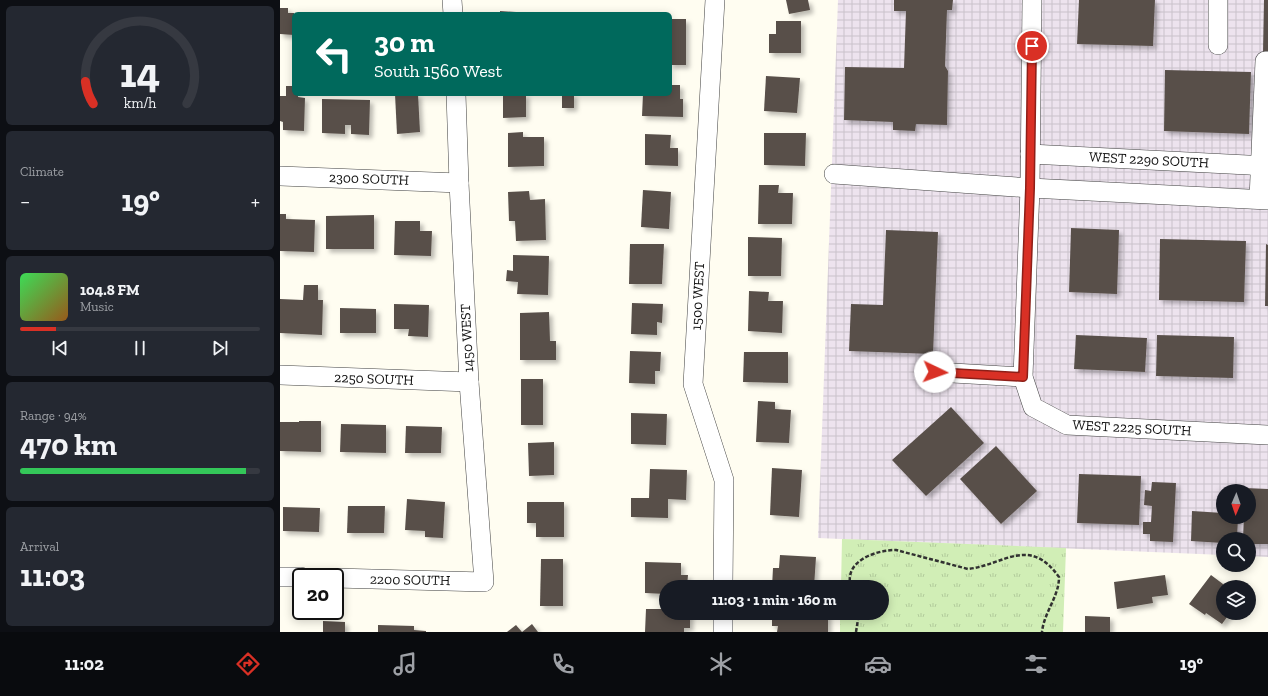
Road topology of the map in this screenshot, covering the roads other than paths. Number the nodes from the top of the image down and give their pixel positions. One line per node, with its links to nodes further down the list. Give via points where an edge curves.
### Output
1 (452, 0): 5 (street)
2 (715, 0): 24 (street, 1500 WEST, via 693,384 724,480)
3 (1032, 0): 9 (street)
4 (1218, 0): 6 (street)
5 (453, 12)
6 (1218, 45)
7 (1268, 61): 10 (street, via 1265,61)
8 (456, 96): 13 (street, 1450 WEST)
9 (1030, 154): 10 (street, WEST 2290 SOUTH); 14 (street)
10 (1264, 166): 15 (street)
11 (834, 174): 14 (street)
12 (280, 176): 13 (street, 2300 SOUTH)
13 (459, 183): 19 (street, 1450 WEST)
14 (1030, 188): 15 (street); 18 (street)
15 (1263, 199)
16 (935, 372): 18 (street)
17 (280, 375): 19 (street, 2250 SOUTH)
18 (1023, 377): 20 (street, WEST 2225 SOUTH, via 1033,407 1067,425)
19 (469, 382): 25 (street, 1450 WEST)
20 (1268, 435)
21 (280, 577): 22 (street)
22 (292, 577)
23 (344, 578): 25 (street, 2200 SOUTH)
24 (723, 580)
25 (484, 582)
26 (723, 620): 27 (street)
27 (723, 632)

